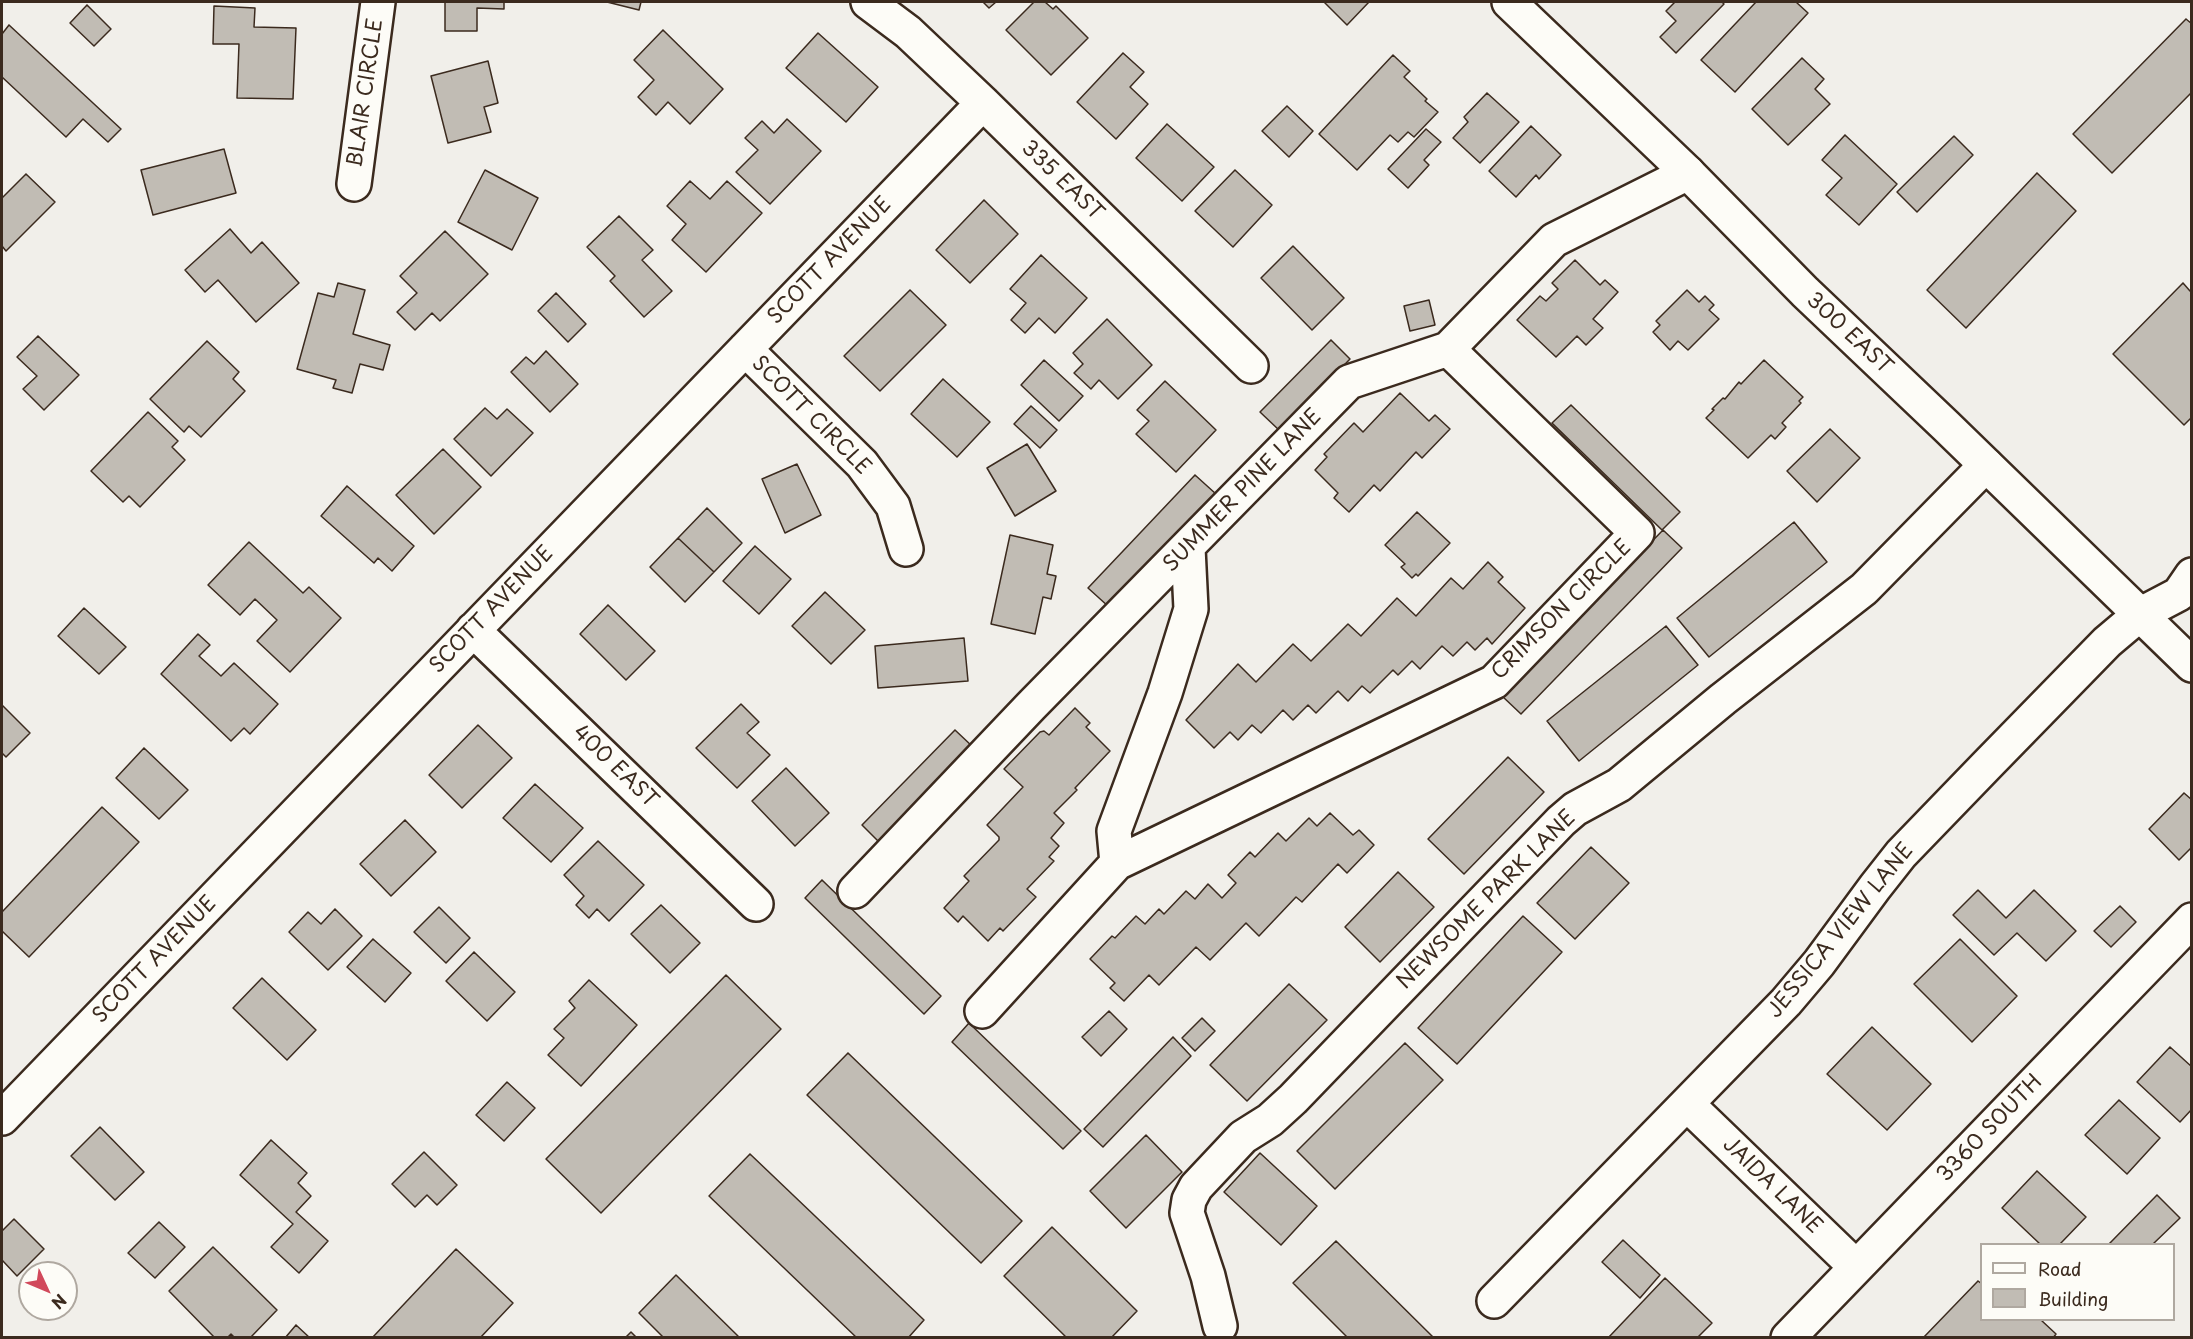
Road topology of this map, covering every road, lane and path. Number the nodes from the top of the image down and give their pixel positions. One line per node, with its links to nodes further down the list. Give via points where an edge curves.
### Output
1 (378, 2): 6 (street, BLAIR CIRCLE)
2 (868, 2): 4 (street, 335 EAST, via 909,32)
3 (1509, 2): 5 (street, 300 EAST)
4 (983, 103): 7 (street, SCOTT AVENUE); 9 (street, 335 EAST)
5 (1688, 173): 8 (street, SUMMER PINE LANE, via 1554,240); 10 (street, 300 EAST, via 1812,300)
6 (354, 184)
7 (745, 349): 12 (street, SCOTT CIRCLE, via 862,464 893,506); 15 (street, SCOTT AVENUE)
8 (1448, 349): 11 (street, SUMMER PINE LANE, via 1349,382); 17 (street, CRIMSON CIRCLE, via 1637,533 1494,682)
9 (1251, 366)
10 (1986, 465): 14 (street, 300 EAST); 26 (street, NEWSOME PARK LANE, via 1864,589 1618,785 1561,821 1293,1100 1243,1137 1197,1187 1187,1213 1208,1276)
11 (1188, 548): 17 (street, via 1191,609 1114,831); 18 (street, SUMMER PINE LANE)
12 (906, 549)
13 (2192, 575): 14 (street, JESSICA VIEW LANE, via 2179,594)
14 (2139, 615): 16 (street, 300 EAST); 22 (street, JESSICA VIEW LANE, via 2107,642 1901,854 1803,983)
15 (473, 630): 19 (street, 400 EAST); 23 (street, SCOTT AVENUE)
16 (2192, 665)
17 (1117, 863): 21 (street, CRIMSON CIRCLE)
18 (855, 891)
19 (756, 904)
20 (2192, 920): 24 (street, 3360 SOUTH)
21 (982, 1011)
22 (1687, 1104): 24 (street, JAIDA LANE); 25 (street, JESSICA VIEW LANE)
23 (2, 1118)
24 (1856, 1267): 27 (street, 3360 SOUTH)
25 (1494, 1301)
26 (1220, 1334)
27 (1788, 1338)

